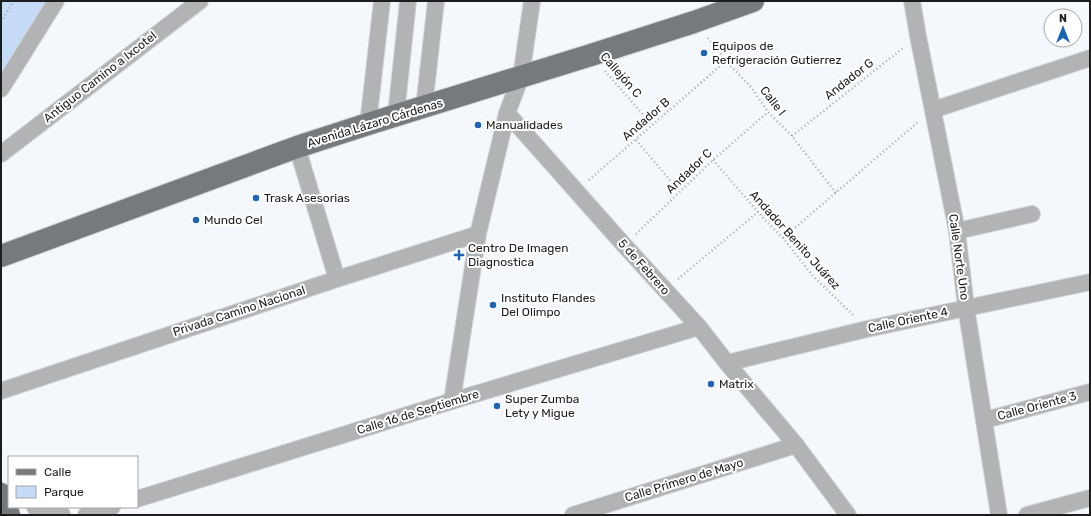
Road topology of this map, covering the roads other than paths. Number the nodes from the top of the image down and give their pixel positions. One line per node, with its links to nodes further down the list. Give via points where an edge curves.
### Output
1 (56, 1): 11 (street)
2 (200, 1): 18 (street, Antiguo Camino a Ixcotel)
3 (382, 1): 16 (street)
4 (408, 1): 15 (street)
5 (436, 1): 12 (street)
6 (532, 1): 10 (street)
7 (753, 1): 10 (main road, Avenida Lázaro Cárdenas)
8 (912, 1): 13 (street, Calle Norte Uno)
9 (1090, 58): 13 (street)
10 (521, 77): 12 (main road, Avenida Lázaro Cárdenas); 14 (street)
11 (1, 89)
12 (424, 108): 15 (main road, Avenida Lázaro Cárdenas)
13 (932, 110): 20 (street, Calle Norte Uno)
14 (507, 113): 21 (street); 26 (street, 5 de Febrero)
15 (396, 115): 16 (main road, Avenida Lázaro Cárdenas)
16 (368, 124): 17 (main road, Avenida Lázaro Cárdenas)
17 (296, 148): 22 (main road, Avenida Lázaro Cárdenas); 23 (street)
18 (1, 154)
19 (1032, 214): 20 (street)
20 (957, 231): 25 (street, Calle Norte Uno)
21 (478, 234): 23 (street, Privada Camino Nacional); 30 (street)
22 (1, 256)
23 (337, 279): 28 (street, Privada Camino Nacional)
24 (1090, 282): 25 (street, Calle Oriente 4)
25 (966, 307): 27 (street, Calle Oriente 4); 31 (street, Calle Norte Uno)
26 (699, 327): 27 (street, 5 de Febrero); 30 (street, Calle 16 de Septiembre)
27 (727, 363): 32 (street, 5 de Febrero)
28 (1, 390)
29 (1090, 392): 31 (street, Calle Oriente 3)
30 (452, 401): 35 (street, Calle 16 de Septiembre)
31 (985, 420): 43 (street, Calle Norte Uno)
32 (796, 445): 41 (street, Calle Primero de Mayo); 42 (street, 5 de Febrero)
33 (1, 494): 38 (main road)
34 (1090, 498): 44 (street)
35 (138, 499)
36 (39, 508): 39 (street)
37 (109, 508): 40 (street)
38 (9, 515)
39 (60, 515)
40 (86, 515)
41 (573, 515)
42 (848, 515)
43 (999, 515)
44 (1027, 515)

